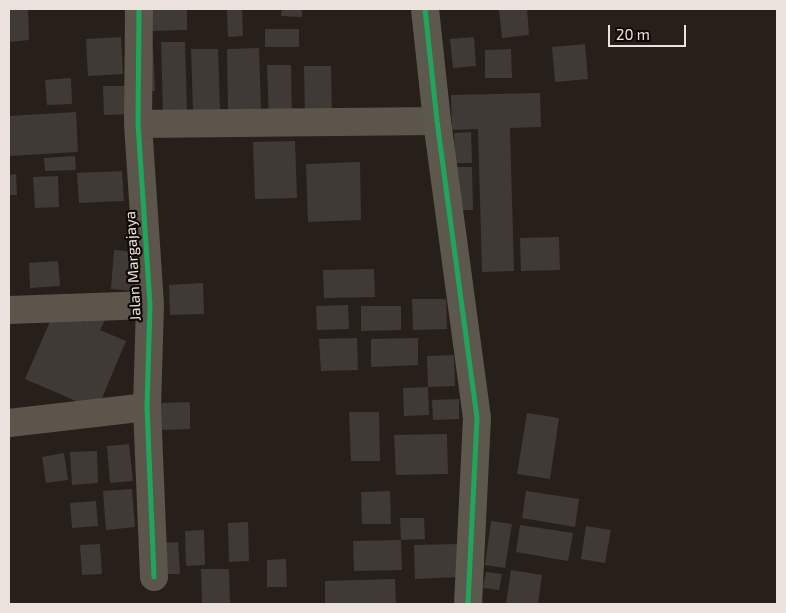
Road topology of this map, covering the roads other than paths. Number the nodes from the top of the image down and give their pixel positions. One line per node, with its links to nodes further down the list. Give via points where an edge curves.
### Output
1 (139, 9): 4 (street, Jalan Margajaya)
2 (425, 9): 3 (street)
3 (437, 120): 4 (street); 10 (street, via 478,418)
4 (138, 124): 5 (street, Jalan Margajaya)
5 (150, 305): 6 (street); 7 (street, Jalan Margajaya)
6 (9, 310)
7 (147, 407): 8 (street); 9 (street, Jalan Margajaya)
8 (9, 423)
9 (154, 577)
10 (468, 604)

